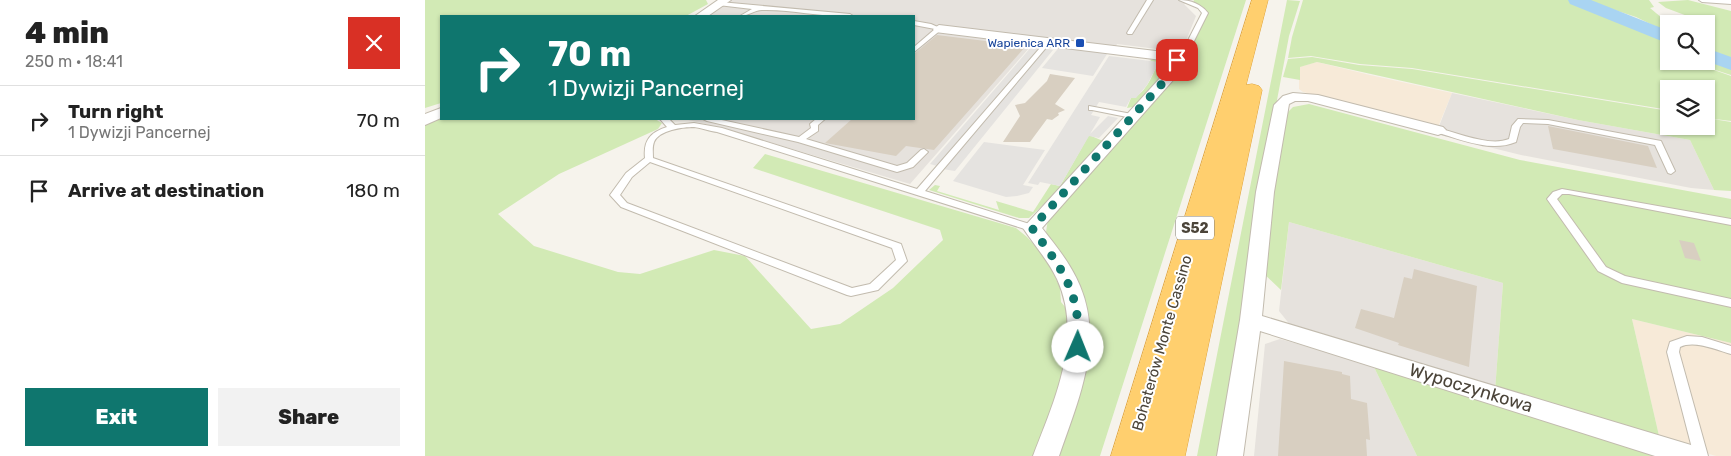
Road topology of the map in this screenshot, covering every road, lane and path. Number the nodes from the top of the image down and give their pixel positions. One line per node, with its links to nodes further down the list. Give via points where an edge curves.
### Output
1 (1150, 0): 14 (lane)
2 (1182, 0): 17 (lane, via 1200,7 1205,13 1184,55)
3 (1260, 0): 38 (highway, Bohaterów Monte Cassino / S52)
4 (1274, 0): 39 (highway, Bohaterów Monte Cassino / S52)
5 (1701, 0): 7 (lane)
6 (723, 1): 8 (lane); 9 (street)
7 (1731, 2)
8 (758, 8): 10 (lane); 11 (lane)
9 (702, 15)
10 (745, 15)
11 (838, 15)
12 (915, 23): 13 (lane)
13 (939, 29): 15 (street); 16 (lane)
14 (1130, 33)
15 (1048, 42): 17 (street); 31 (lane)
16 (915, 49)
17 (1177, 60): 20 (street, via 1177,67)
18 (1092, 108): 20 (lane)
19 (440, 112): 21 (street)
20 (1132, 116): 33 (street)
21 (425, 120)
22 (666, 120): 25 (lane)
23 (711, 120): 27 (lane)
24 (820, 120): 27 (lane)
25 (672, 128): 29 (lane, via 650,140 647,146); 31 (lane, via 694,126 719,130)
26 (1437, 130): 30 (lane, via 1505,144 1513,140 1516,126 1521,121 1548,122 1658,143); 35 (street, via 1317,98 1298,96 1285,100 1281,105 1265,192)
27 (800, 140): 28 (lane, via 897,169 910,166)
28 (924, 152)
29 (649, 159): 29 (lane, via 629,175 615,195 624,205 851,292 874,287 902,261 897,246)
30 (1671, 172)
31 (919, 192): 33 (lane)
32 (1731, 222): 34 (lane, via 1571,192 1559,192 1552,199 1607,273)
33 (1032, 228): 37 (street, via 1070,286 1079,326 1075,374)
34 (1731, 303)
35 (1251, 320): 40 (street); 41 (street, Wypoczynkowa)
36 (1731, 350): 42 (lane, via 1691,340 1674,345 1673,352)
37 (1046, 456)
38 (1130, 456)
39 (1166, 456)
40 (1230, 456)
41 (1691, 456)
42 (1701, 456)

